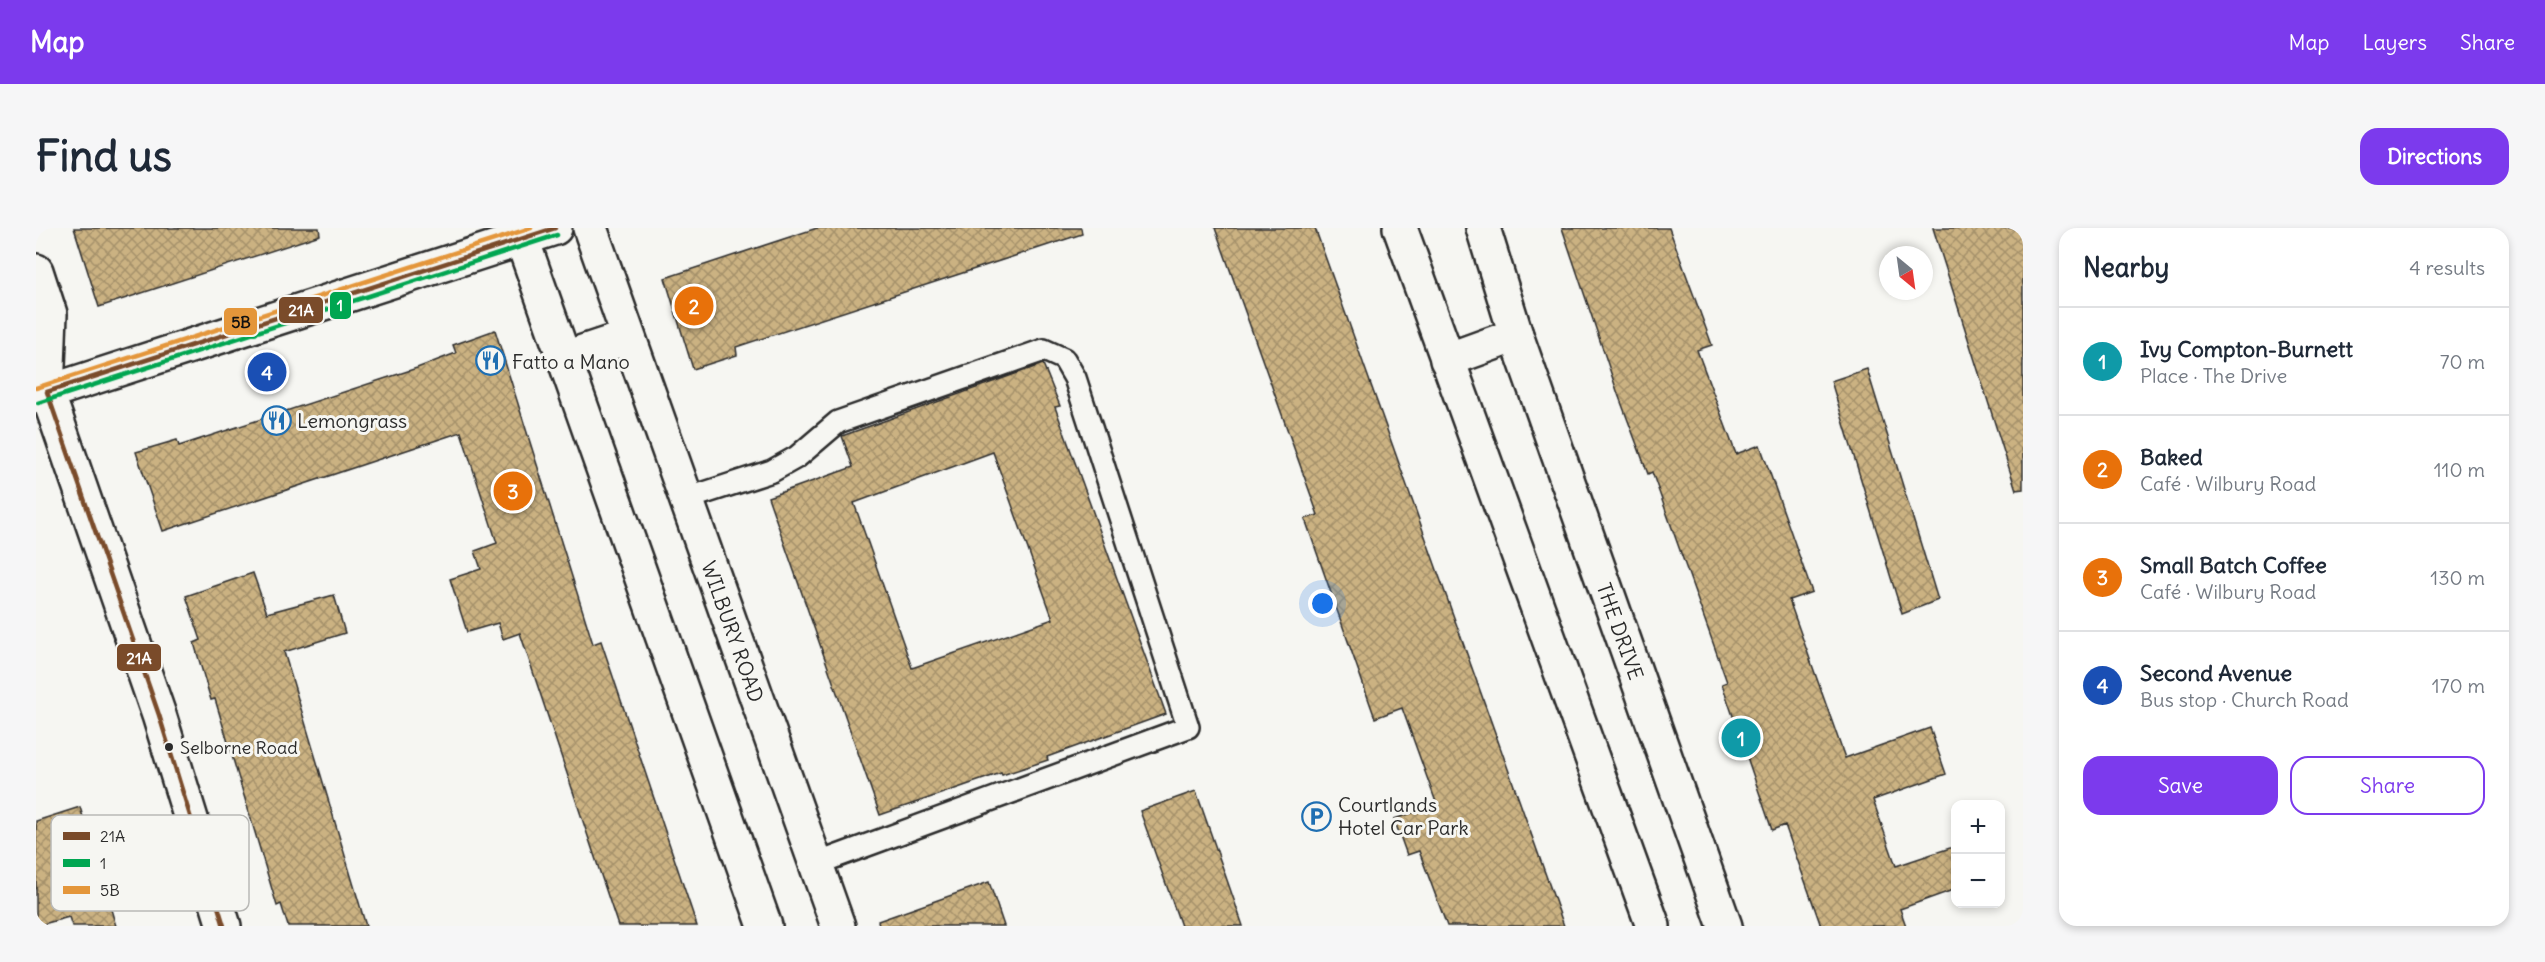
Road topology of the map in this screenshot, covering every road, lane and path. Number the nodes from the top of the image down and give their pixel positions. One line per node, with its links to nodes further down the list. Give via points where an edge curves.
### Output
1 (555, 228): 5 (street)
2 (590, 228): 8 (street, WILBURY ROAD)
3 (1400, 228): 10 (street)
4 (1484, 228): 7 (street, THE DRIVE)
5 (520, 234): 9 (street); 11 (street)
6 (36, 271): 11 (street, via 50,314)
7 (1516, 335): 10 (street); 20 (street, THE DRIVE)
8 (628, 337): 9 (street); 12 (street, WILBURY ROAD)
9 (565, 358): 17 (street)
10 (1447, 360): 19 (street)
11 (40, 389): 13 (street, via 159,715)
12 (686, 499): 14 (street, WILBURY ROAD); 14 (lane, via 772,471 797,457 838,422 1044,350 1064,359 1075,378 1188,727)
13 (190, 815)
14 (816, 864): 18 (street, WILBURY ROAD)
15 (219, 911): 16 (street)
16 (224, 926)
17 (765, 926)
18 (838, 926)
19 (1653, 926)
20 (1725, 926)

